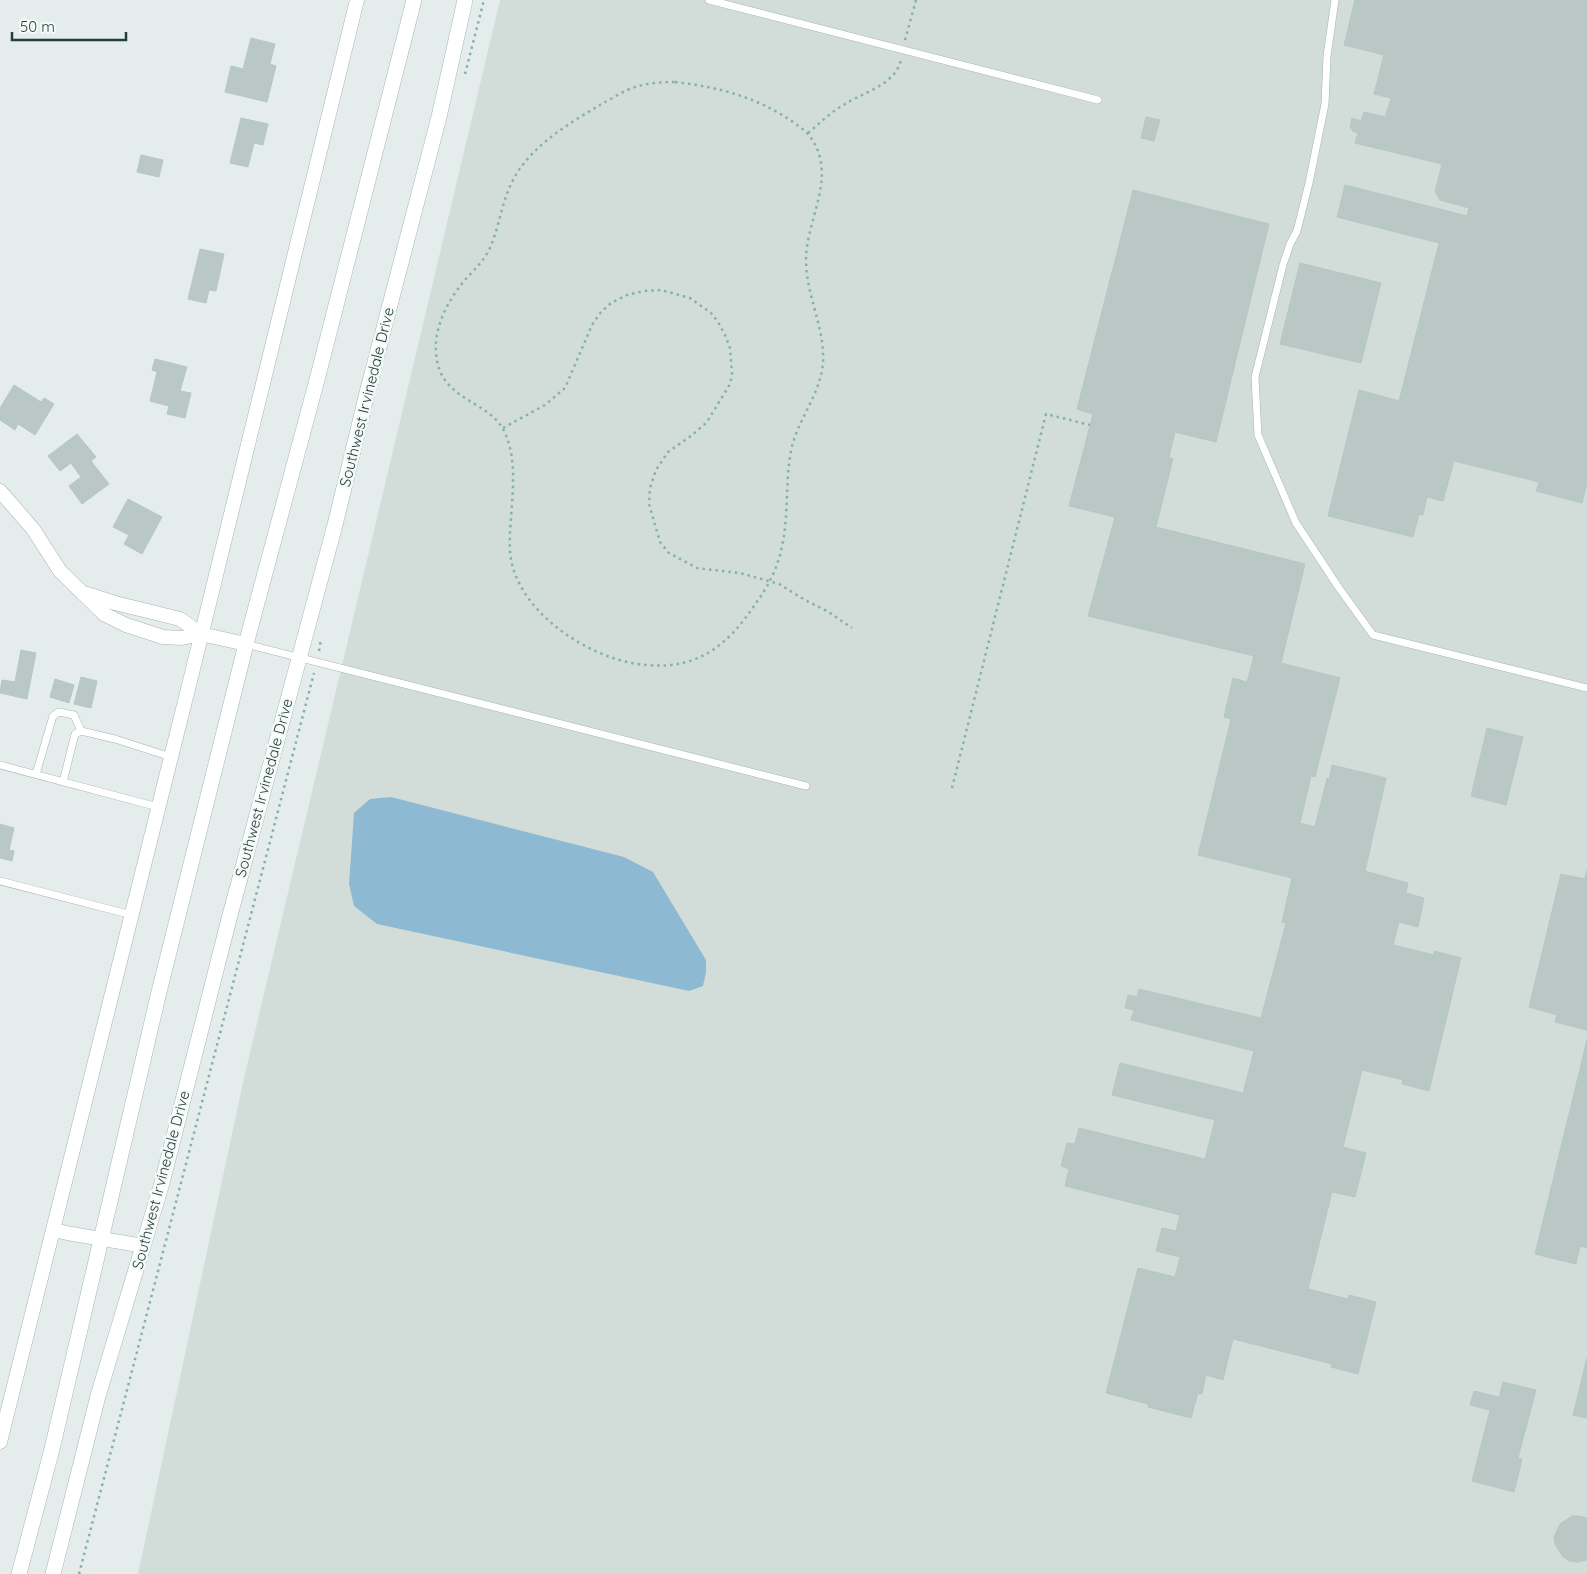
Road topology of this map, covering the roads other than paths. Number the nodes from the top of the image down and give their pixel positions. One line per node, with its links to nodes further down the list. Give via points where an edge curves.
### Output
1 (358, 0): 9 (street)
2 (414, 0): 10 (main road)
3 (465, 0): 11 (main road, Southwest Irvinedale Drive, via 439,117)
4 (710, 0): 6 (lane)
5 (1335, 0): 12 (lane, via 1327,56 1325,104 1310,183 1298,231 1283,265 1255,377 1258,434 1296,523 1373,635)
6 (1098, 100)
7 (0, 490): 8 (street, via 33,529 60,571)
8 (84, 593): 9 (street, via 180,619); 9 (street, via 104,614 163,638)
9 (201, 634): 10 (street); 14 (street)
10 (246, 644): 11 (lane); 23 (main road, via 159,992)
11 (299, 658): 18 (lane); 24 (main road, Southwest Irvinedale Drive)
12 (1587, 688)
13 (81, 731): 14 (lane); 16 (lane, via 74,715 59,712 53,716); 17 (lane, via 75,734)
14 (171, 757): 19 (street)
15 (0, 765): 16 (lane)
16 (36, 774): 17 (lane)
17 (63, 782): 19 (lane)
18 (806, 786)
19 (158, 807): 21 (street)
20 (0, 881): 21 (lane)
21 (132, 915): 22 (street)
22 (53, 1230): 23 (street); 25 (street)
23 (102, 1238): 24 (street); 26 (main road)
24 (143, 1246): 27 (main road, Southwest Irvinedale Drive, via 98,1396)
25 (0, 1442)
26 (19, 1574)
27 (53, 1574)

